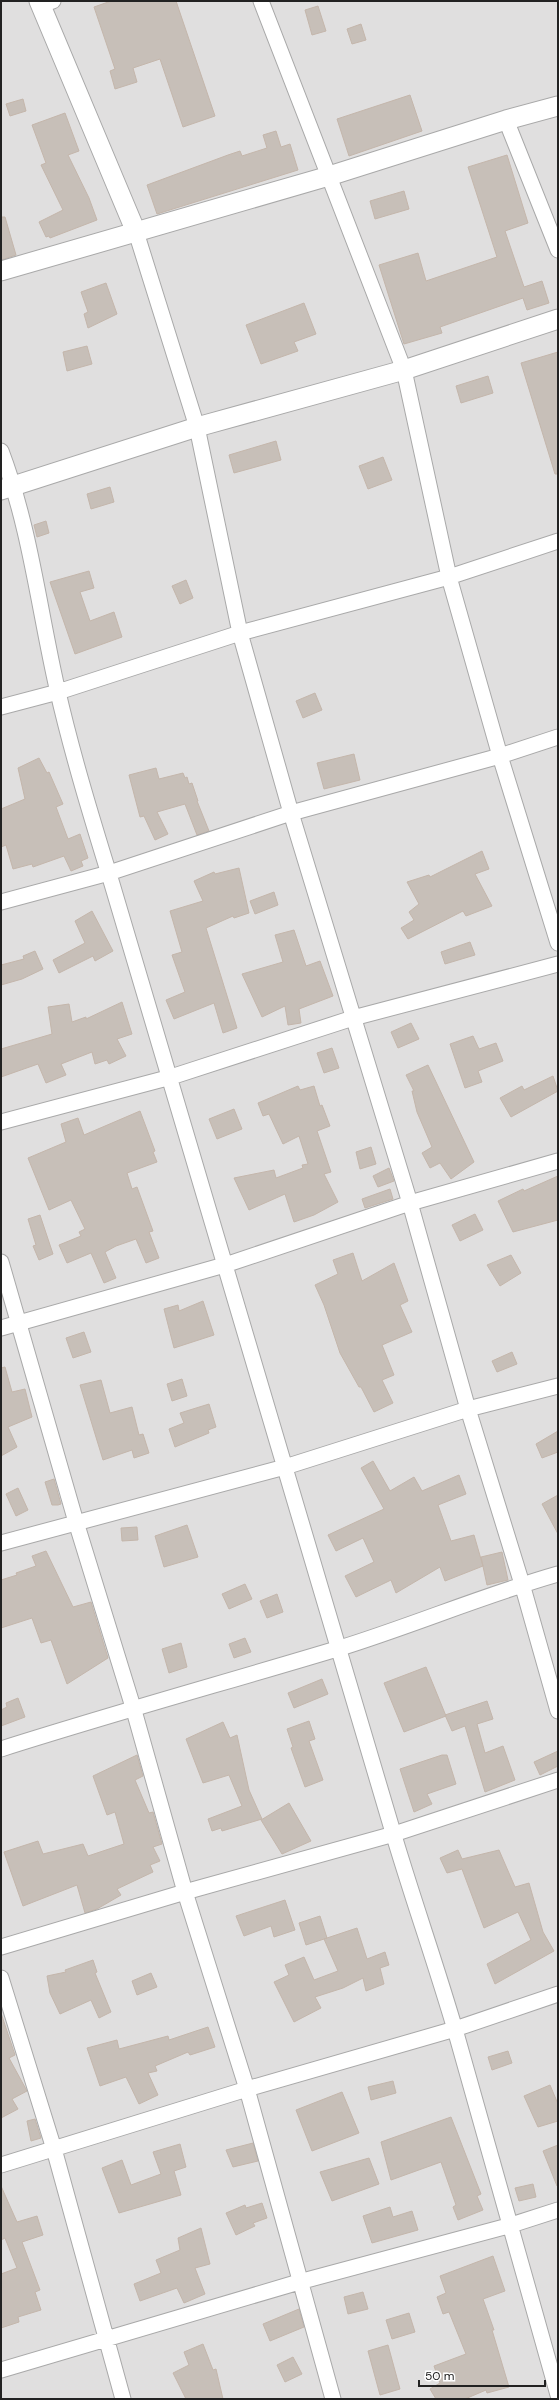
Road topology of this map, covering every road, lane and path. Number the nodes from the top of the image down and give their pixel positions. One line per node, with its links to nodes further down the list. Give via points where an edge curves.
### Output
1 (261, 1): 5 (street)
2 (45, 2): 6 (street)
3 (558, 106): 4 (street)
4 (506, 120): 5 (street); 7 (street)
5 (329, 176): 6 (street); 10 (street)
6 (136, 232): 8 (street); 11 (street)
7 (558, 250)
8 (1, 271)
9 (558, 319): 10 (street)
10 (404, 370): 11 (street); 15 (street)
11 (197, 426): 13 (street); 16 (street)
12 (1, 451): 13 (street)
13 (8, 488): 17 (street)
14 (558, 542): 15 (street)
15 (449, 577): 16 (street); 20 (street)
16 (240, 633): 17 (street); 21 (street)
17 (58, 692): 18 (street); 22 (street)
18 (1, 707)
19 (558, 737): 20 (street)
20 (500, 756): 21 (street); 24 (street)
21 (291, 813): 22 (street); 26 (street)
22 (109, 873): 23 (street); 27 (street)
23 (1, 902)
24 (558, 943)
25 (558, 964): 26 (street)
26 (353, 1018): 27 (street); 30 (street)
27 (171, 1077): 28 (street); 32 (street)
28 (1, 1122)
29 (558, 1161): 30 (street)
30 (410, 1202): 32 (street); 36 (street)
31 (1, 1262): 33 (street)
32 (228, 1264): 33 (street); 37 (street)
33 (19, 1322): 34 (street); 38 (street)
34 (1, 1328)
35 (558, 1386): 36 (street)
36 (468, 1409): 37 (street); 41 (street)
37 (285, 1467): 38 (street); 42 (street)
38 (76, 1522): 39 (street); 43 (street)
39 (1, 1543)
40 (558, 1574): 41 (street)
41 (522, 1584): 42 (street); 44 (street)
42 (341, 1647): 43 (street); 47 (street)
43 (133, 1707): 45 (street); 48 (street)
44 (558, 1711)
45 (1, 1749)
46 (558, 1780): 47 (street)
47 (394, 1834): 48 (street); 52 (street)
48 (185, 1892): 49 (street); 53 (street)
49 (1, 1947)
50 (1, 1978): 54 (street)
51 (558, 1994): 52 (street)
52 (455, 2029): 53 (street); 57 (street)
53 (247, 2089): 54 (street); 58 (street)
54 (54, 2149): 55 (street); 59 (street)
55 (1, 2165)
56 (558, 2210): 57 (street)
57 (508, 2226): 58 (street); 61 (street)
58 (299, 2282): 59 (street); 63 (street)
59 (105, 2339): 60 (street); 62 (street)
60 (1, 2370)
61 (558, 2395)
62 (123, 2399)
63 (333, 2399)

